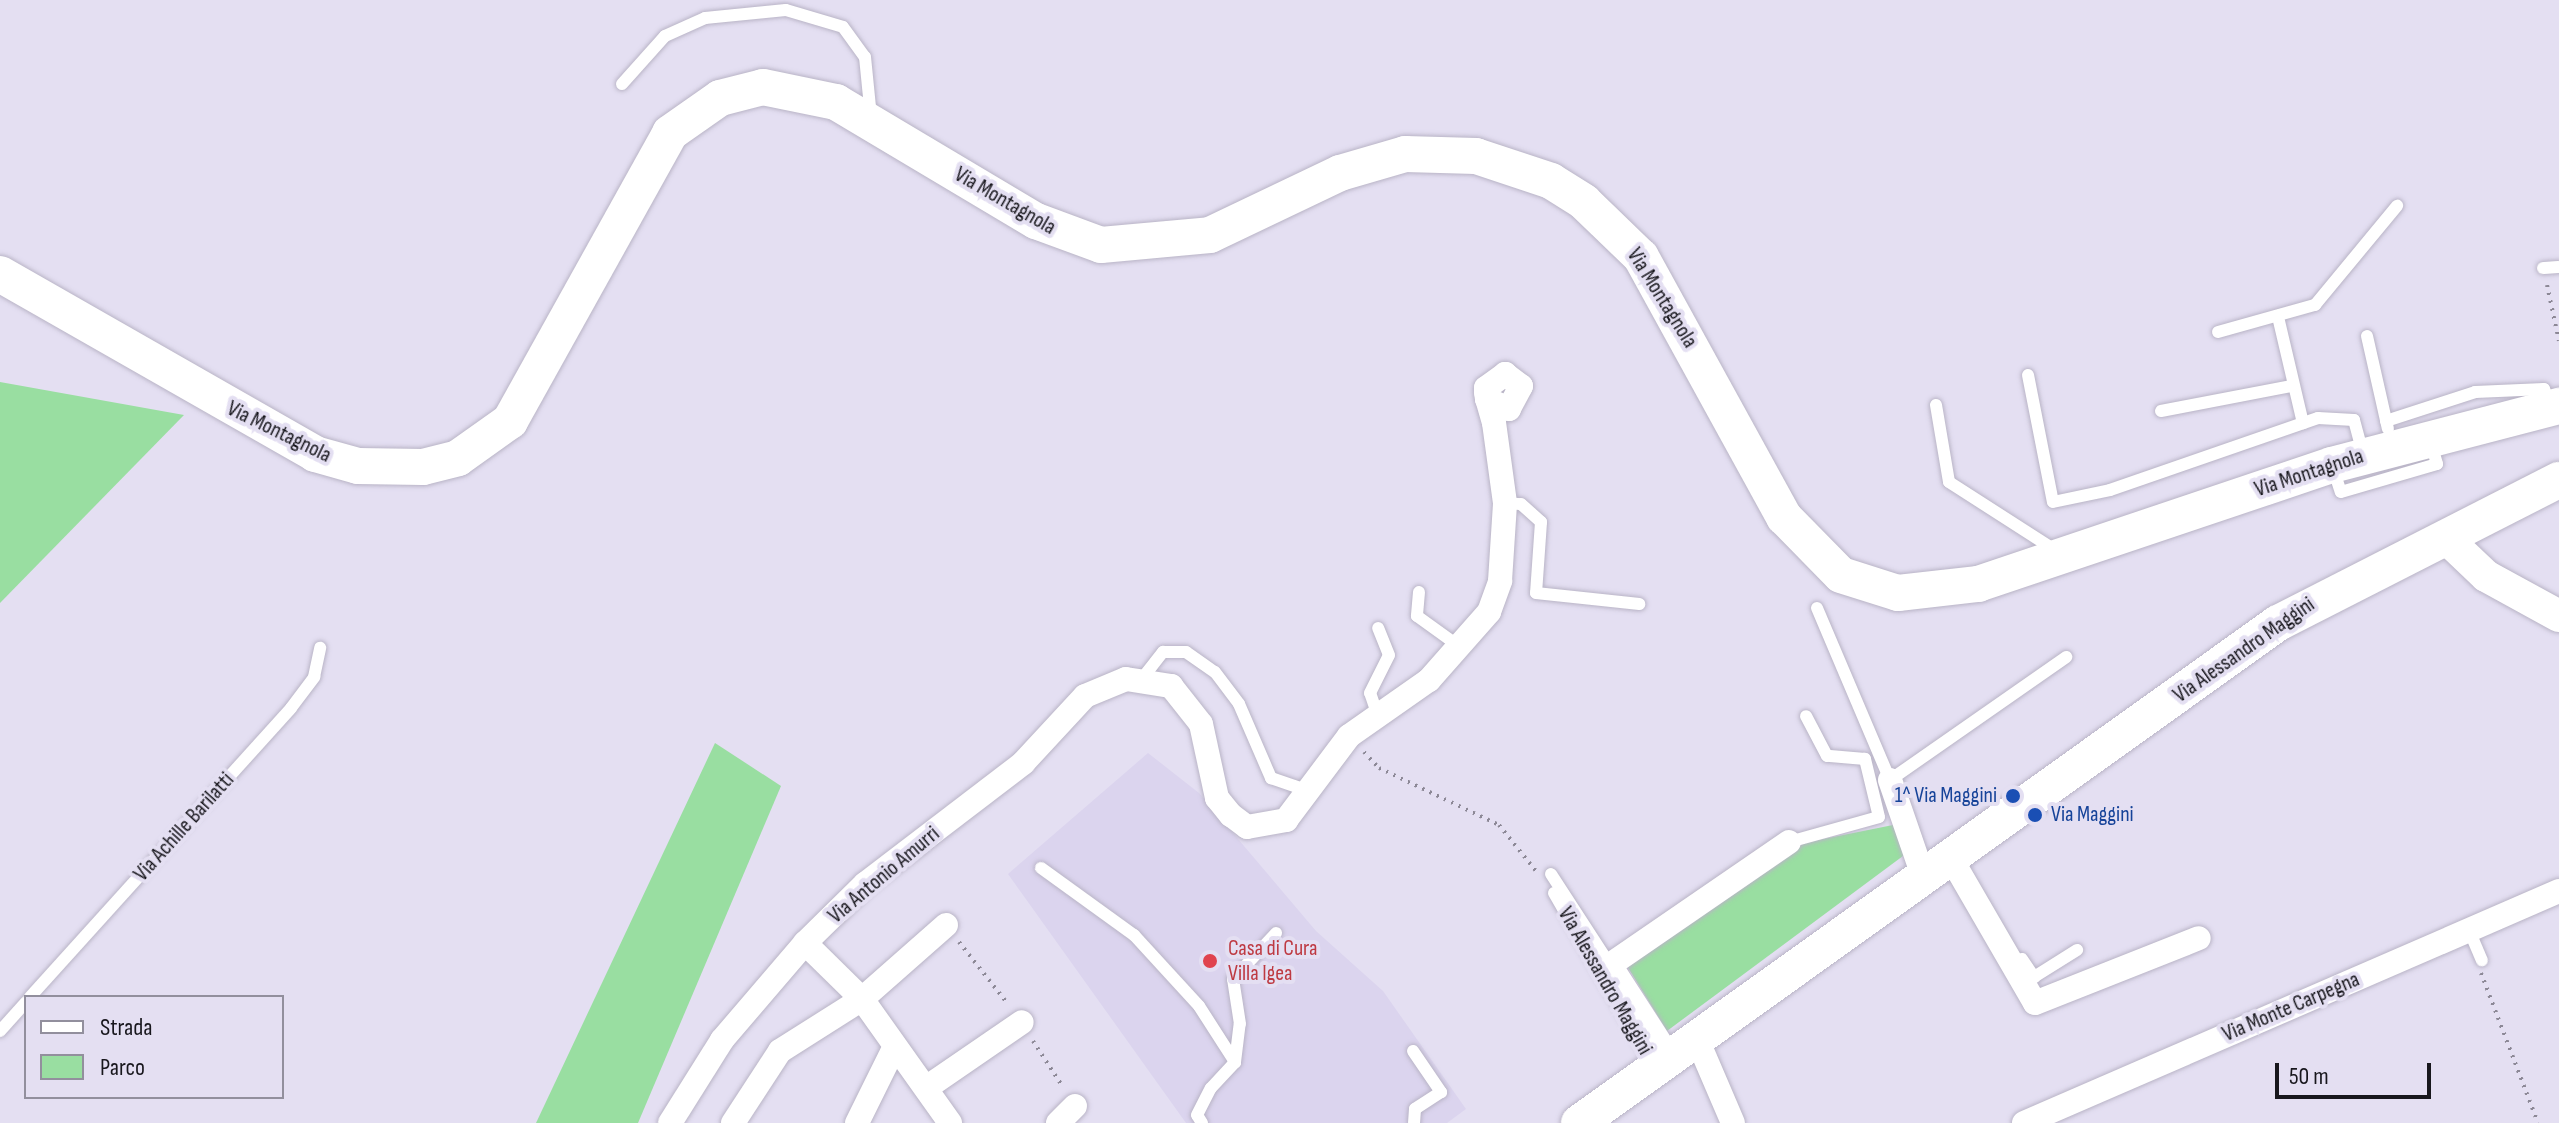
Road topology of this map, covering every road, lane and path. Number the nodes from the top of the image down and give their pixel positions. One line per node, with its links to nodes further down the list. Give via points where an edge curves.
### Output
1 (622, 84): 2 (lane, via 665,36 705,18 786,10 843,27 865,57)
2 (871, 121): 6 (main road, Via Montagnola, via 811,93 763,87 698,110 670,133 649,167 510,421 458,458 423,467 358,466 315,454); 23 (main road, Via Montagnola, via 1036,221 1101,245 1146,247 1210,235 1340,173 1405,154 1476,156 1551,181 1616,228 1641,257 1784,517 1841,575 1898,593 1935,594)
3 (2397, 206): 7 (lane, via 2328,294)
4 (2559, 267): 5 (lane)
5 (2543, 268): 10 (path)
6 (0, 274)
7 (2279, 321): 8 (lane); 12 (lane)
8 (2218, 332)
9 (2367, 336): 19 (lane)
10 (2559, 341)
11 (2028, 375): 17 (lane, via 2053,502 2110,490)
12 (2291, 386): 15 (lane); 17 (lane)
13 (1936, 405): 23 (lane, via 1949,482)
14 (2555, 407): 18 (main road, Via Montagnola); 19 (lane, via 2544,389 2475,392)
15 (2161, 411)
16 (1494, 423): 16 (street, via 1487,399 1496,408 1515,406); 21 (street)
17 (2303, 423): 19 (lane, via 2354,420)
18 (2429, 436): 19 (main road, Via Montagnola); 19 (lane, via 2437,464 2341,492)
19 (2368, 448): 23 (main road, Via Montagnola)
20 (2559, 480): 22 (main road, Via Alessandro Maggini)
21 (1505, 503): 25 (lane, via 1521,504 1541,522 1536,593); 30 (street, via 1500,581)
22 (2446, 538): 27 (street, via 2486,576); 40 (main road, Via Alessandro Maggini, via 2278,623)
23 (2064, 556)
24 (1419, 592): 30 (lane, via 1417,616)
25 (1639, 604)
26 (1817, 608): 36 (lane)
27 (2559, 616)
28 (1378, 628): 33 (lane, via 1389,655 1370,693)
29 (320, 648): 53 (lane, Via Achille Barilatti, via 314,677 291,708)
30 (1462, 649): 33 (street)
31 (2066, 657): 36 (lane)
32 (1141, 680): 37 (lane, via 1163,652 1186,652 1215,672 1239,704 1271,778); 37 (street, via 1171,686 1189,700 1217,798 1247,827 1286,820); 49 (street, Via Antonio Amurri, via 1085,696 1023,763 865,884)
33 (1377, 713): 35 (street)
34 (1806, 716): 38 (lane, via 1827,756 1865,759 1879,817)
35 (1349, 736): 37 (street); 43 (path, via 1379,768 1499,825)
36 (1890, 780): 40 (street)
37 (1309, 791)
38 (1789, 842): 52 (street, Via Alessandro Maggini)
39 (1041, 868): 61 (lane, via 1134,935 1199,1006)
40 (1938, 869): 44 (street); 60 (main road, Via Alessandro Maggini)
41 (1551, 874): 52 (lane)
42 (2559, 891): 46 (street, Via Monte Carpegna)
43 (1554, 893): 60 (lane, Via Alessandro Maggini)
44 (1974, 898): 48 (street, via 2035,1003); 50 (lane, via 2034,977)
45 (946, 925): 54 (street)
46 (2469, 930): 51 (lane); 71 (street, Via Monte Carpegna)
47 (1276, 933): 61 (lane, via 1233,979 1240,1024)
48 (2199, 938)
49 (805, 943): 54 (street); 63 (street, Via Antonio Amurri, via 722,1040)
50 (2077, 950)
51 (2482, 960): 72 (path, via 2484,994)
52 (1610, 965): 60 (street, Via Alessandro Maggini)
53 (32, 995)
54 (862, 999): 58 (street); 64 (street, via 780,1051)
55 (24, 1004): 57 (lane)
56 (1022, 1022): 62 (street)
57 (0, 1031)
58 (894, 1048): 62 (street); 65 (street)
59 (1413, 1051): 68 (lane, via 1441,1092 1415,1109)
60 (1674, 1055): 69 (main road, Via Alessandro Maggini); 70 (street)
61 (1235, 1062): 67 (lane, via 1211,1088 1197,1115)
62 (926, 1088): 66 (street)
63 (670, 1123)
64 (733, 1123)
65 (857, 1123)
66 (950, 1123)
67 (1202, 1123)
68 (1414, 1123)
69 (1579, 1123)
70 (1733, 1123)
71 (2024, 1123)
72 (2538, 1123)

